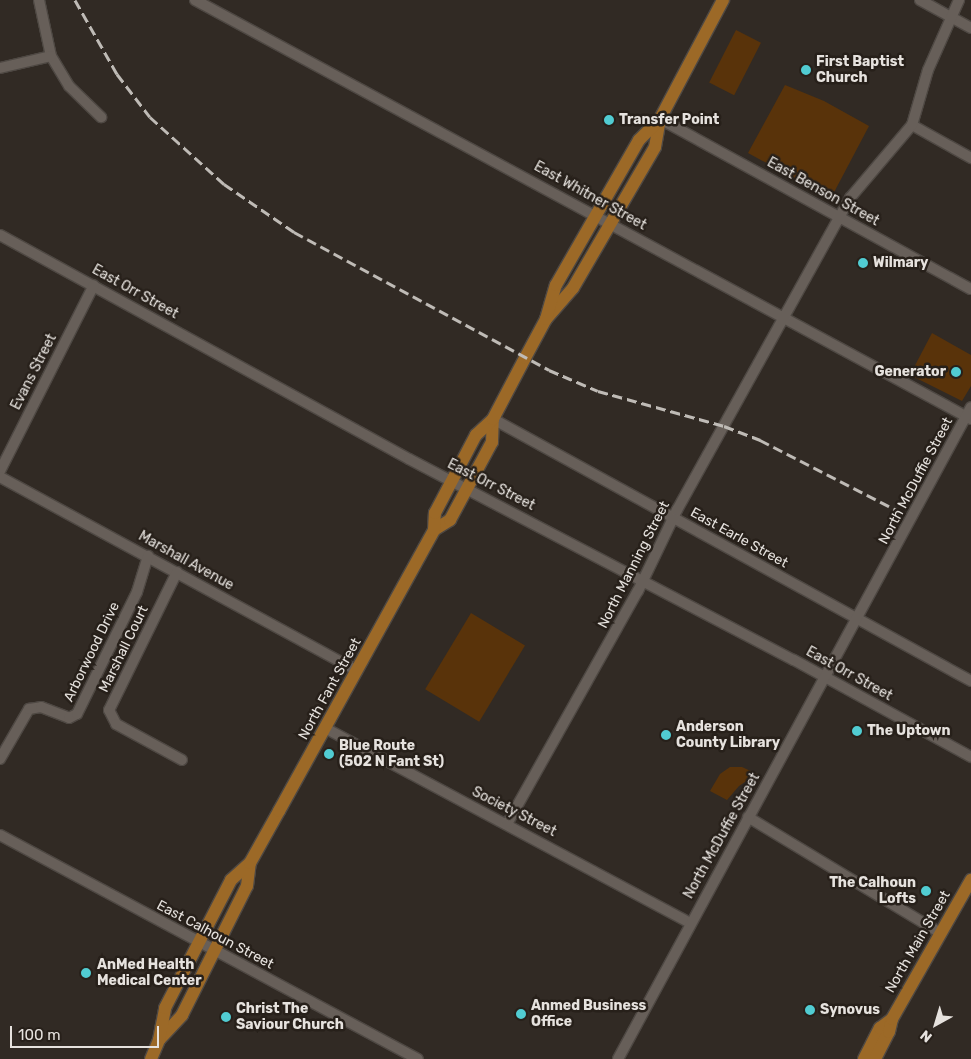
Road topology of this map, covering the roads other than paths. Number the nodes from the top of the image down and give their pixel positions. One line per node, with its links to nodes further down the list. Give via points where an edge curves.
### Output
1 (39, 0): 8 (street)
2 (195, 0): 14 (street, East Whitner Street)
3 (920, 0): 6 (street)
4 (959, 0): 6 (street)
5 (724, 2): 11 (main road)
6 (950, 16): 7 (street); 12 (street, via 928,70)
7 (971, 28)
8 (51, 56): 9 (street); 10 (street, via 69,86)
9 (0, 68)
10 (101, 117)
11 (660, 119): 14 (main road, North Fant Street, via 639,140); 15 (street, East Benson Street); 16 (main road, North Fant Street, via 655,147)
12 (912, 125): 13 (street); 15 (street, North Manning Street, via 859,183)
13 (971, 158)
14 (595, 214): 16 (street, East Whitner Street); 21 (main road, North Fant Street, via 556,285)
15 (839, 217): 19 (street, East Benson Street); 20 (street, North Manning Street)
16 (611, 223): 20 (street, East Whitner Street); 21 (main road, North Fant Street, via 573,288)
17 (0, 235): 18 (street, East Orr Street)
18 (94, 285): 24 (street, Evans Street); 26 (street, East Orr Street)
19 (971, 289)
20 (783, 317): 22 (street, East Whitner Street); 28 (street, North Manning Street)
21 (546, 319): 23 (main road, North Fant Street)
22 (970, 414): 33 (street, North McDuffie Street)
23 (493, 419): 26 (main road, North Fant Street, via 476,435); 27 (main road, North Fant Street, via 492,442); 28 (street, East Earle Street)
24 (0, 471)
25 (0, 477): 30 (street, Marshall Avenue)
26 (452, 481): 27 (street, East Orr Street); 29 (main road, North Fant Street, via 435,513)
27 (467, 488): 29 (main road, North Fant Street, via 450,520); 32 (street, East Orr Street)
28 (674, 518): 32 (street, North Manning Street); 33 (street, East Earle Street)
29 (434, 530): 34 (main road, North Fant Street)
30 (148, 556): 31 (street, Marshall Avenue); 39 (street, Arborwood Drive, via 137,592 77,714 68,718 41,707 29,709)
31 (177, 572): 34 (street, Marshall Avenue); 40 (street, Marshall Court, via 109,710 116,724)
32 (642, 580): 35 (street, East Orr Street); 42 (street, North Manning Street)
33 (857, 618): 35 (street, North McDuffie Street); 36 (street, East Earle Street)
34 (357, 671): 37 (main road, North Fant Street)
35 (826, 677): 38 (street, East Orr Street); 41 (street, North McDuffie Street)
36 (971, 681)
37 (325, 728): 42 (street, Society Street); 44 (main road, North Fant Street)
38 (971, 757)
39 (0, 759)
40 (182, 760)
41 (748, 818): 46 (street, North McDuffie Street); 47 (street)
42 (507, 824): 46 (street, Society Street)
43 (0, 836): 48 (street, East Calhoun Street)
44 (250, 863): 48 (main road, North Fant Street, via 231,880); 49 (main road, North Fant Street, via 247,886)
45 (969, 888): 47 (main road, North Main Street)
46 (690, 923): 54 (street, North McDuffie Street)
47 (940, 933): 50 (main road, North Main Street)
48 (198, 941): 49 (street, East Calhoun Street); 51 (main road, North Fant Street, via 165,1008)
49 (213, 950): 51 (main road, North Fant Street, via 182,1015); 53 (street, East Calhoun Street)
50 (892, 1019): 55 (main road, North Main Street, via 880,1028); 56 (main road, North Main Street)
51 (159, 1040): 52 (main road, North Fant Street)
52 (151, 1059)
53 (418, 1059)
54 (618, 1059)
55 (864, 1059)
56 (875, 1059)

